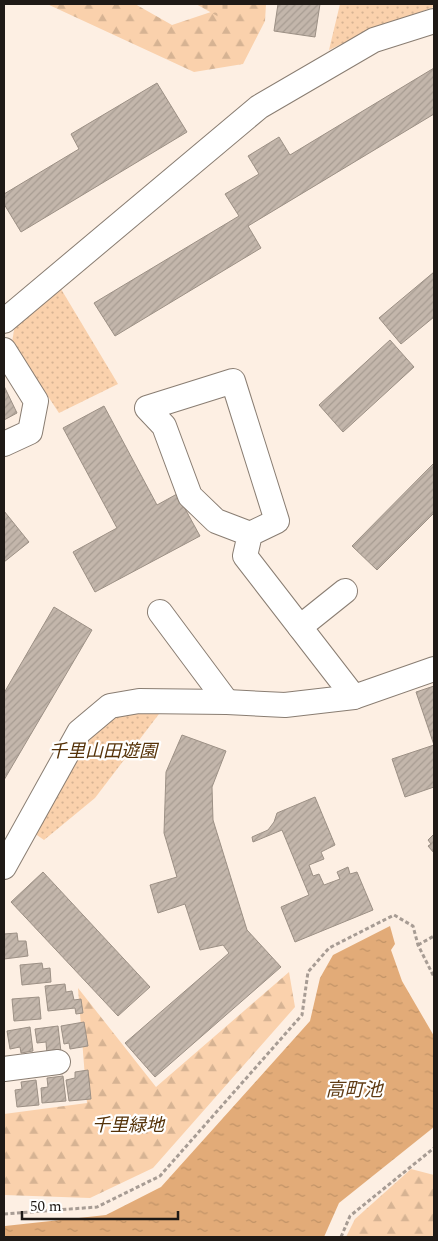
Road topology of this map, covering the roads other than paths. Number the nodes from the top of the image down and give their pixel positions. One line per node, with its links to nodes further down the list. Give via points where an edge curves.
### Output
1 (434, 21): 2 (street, via 374,40 260,107)
2 (4, 321)
3 (4, 350): 4 (street, via 36,401 30,432)
4 (9, 442)
5 (250, 534): 5 (street, via 216,521 190,496 164,426 147,408 233,381 277,521); 8 (street, via 245,556)
6 (346, 591): 8 (street)
7 (160, 612): 11 (street)
8 (300, 627): 10 (street)
9 (434, 670): 10 (street)
10 (354, 697): 11 (street, via 285,705)
11 (227, 702): 12 (street, via 139,701 110,706 79,732)
12 (4, 867)
13 (58, 1062): 14 (street)
14 (4, 1069)

